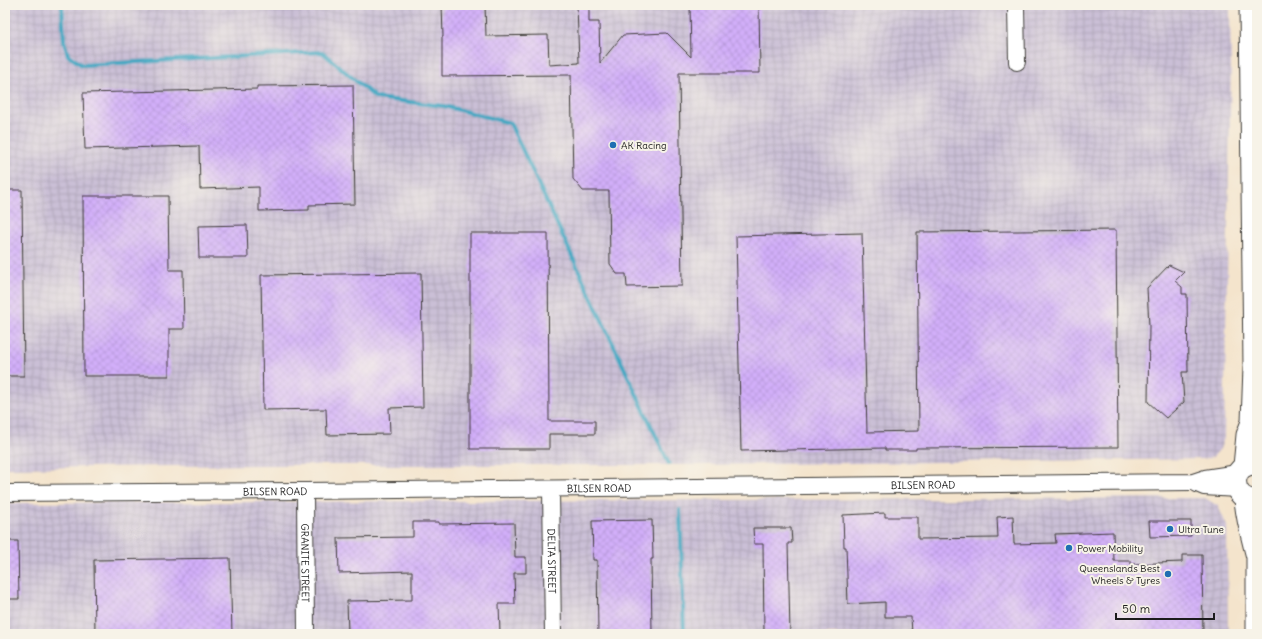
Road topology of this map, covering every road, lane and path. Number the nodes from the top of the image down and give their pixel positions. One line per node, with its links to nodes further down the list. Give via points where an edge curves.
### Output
1 (1016, 5): 3 (street)
2 (1250, 5): 4 (main road)
3 (1017, 62)
4 (1255, 282): 5 (main road)
5 (1255, 428): 6 (main road, via 1247,435)
6 (1246, 482): 7 (street, BILSEN ROAD, via 1204,487 1193,482); 10 (main road, via 1246,507)
7 (551, 489): 8 (street, BILSEN ROAD); 12 (street, DELTA STREET)
8 (305, 491): 9 (street, BILSEN ROAD); 11 (street, GRANITE STREET)
9 (5, 493)
10 (1257, 556): 13 (main road)
11 (306, 634)
12 (552, 634)
13 (1257, 634)

